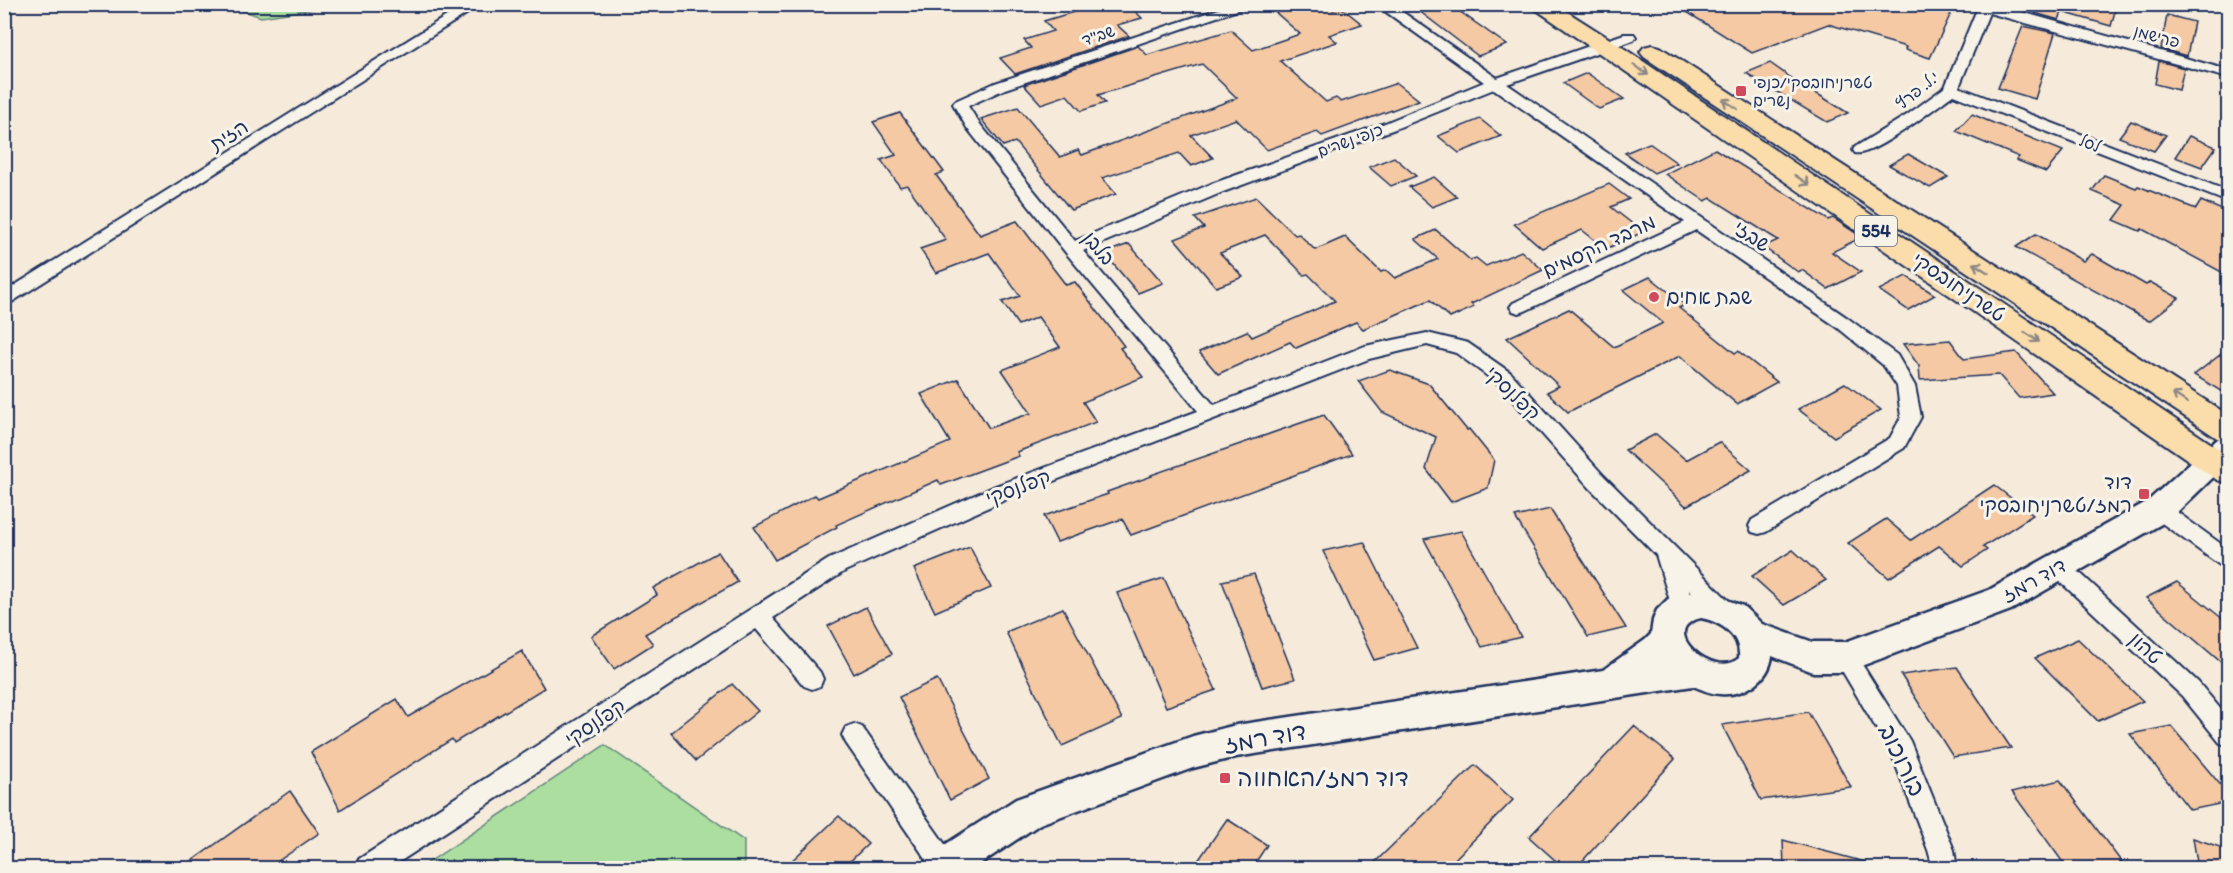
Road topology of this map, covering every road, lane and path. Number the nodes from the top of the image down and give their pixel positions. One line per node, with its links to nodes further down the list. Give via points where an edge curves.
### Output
1 (476, 4): 16 (street, הזית)
2 (1249, 4): 11 (street, שב''ד, via 1000,86)
3 (1381, 4): 9 (street, שבזי)
4 (1539, 4): 7 (main road, טשרניחובסקי / 554)
5 (1575, 4): 7 (main road, טשרניחובסקי / 554)
6 (1981, 6): 8 (street, פרישמן); 10 (street, י.ל. פרץ)
7 (1617, 41): 9 (street, כנפי נשרים); 19 (main road, טשרניחובסקי / 554, one-way to 7); 20 (main road, טשרניחובסקי / 554, one-way to 20)
8 (2229, 74)
9 (1493, 84): 14 (street, שבזי); 15 (street, כנפי נשרים, via 1218,188)
10 (1951, 89): 12 (street, י.ל. פרץ); 13 (street, לסל)
11 (960, 104): 15 (street, בלבן, via 972,125)
12 (1861, 150)
13 (2229, 197)
14 (1696, 223): 17 (street, מרבד הקסמים); 22 (street, שבזי, via 1843,323 1890,360 1906,386 1911,417 1897,443)
15 (1072, 249): 18 (street, בלבן)
16 (4, 301)
17 (1519, 307)
18 (1211, 414): 23 (street, קפלנסקי, via 1365,353 1426,339 1462,348 1504,378 1597,482); 28 (street, קפלנסקי, via 1000,493 904,534 837,565)
19 (2229, 430)
20 (2223, 459): 21 (street, דוד רמז)
21 (2159, 510): 24 (street); 25 (street, דוד רמז)
22 (1759, 526)
23 (1663, 547): 26 (street, קפלנסקי); 27 (street, קפלנסקי)
24 (2229, 560)
25 (2059, 567): 31 (street, דוד רמז, via 2000,600); 37 (street, טהון, via 2190,689)
26 (1682, 607): 27 (street, via 1701,604); 30 (street, via 1668,621)
27 (1724, 610): 29 (street)
28 (757, 615): 34 (street); 39 (street, קפלנסקי)
29 (1750, 634): 31 (street); 32 (street, via 1756,654)
30 (1668, 638): 33 (street, via 1678,658); 35 (street, דוד רמז)
31 (1829, 657): 32 (street, דוד רמז, via 1792,666); 40 (street, בורוכוב, via 1902,749)
32 (1751, 667): 33 (street, via 1735,678 1721,679)
33 (1696, 671): 35 (street, דוד רמז)
34 (813, 679)
35 (1613, 683): 38 (street, דוד רמז, via 1236,741 1193,752 1029,811)
36 (854, 735): 38 (street)
37 (2229, 735)
38 (944, 867)
39 (368, 868)
40 (1946, 868)

